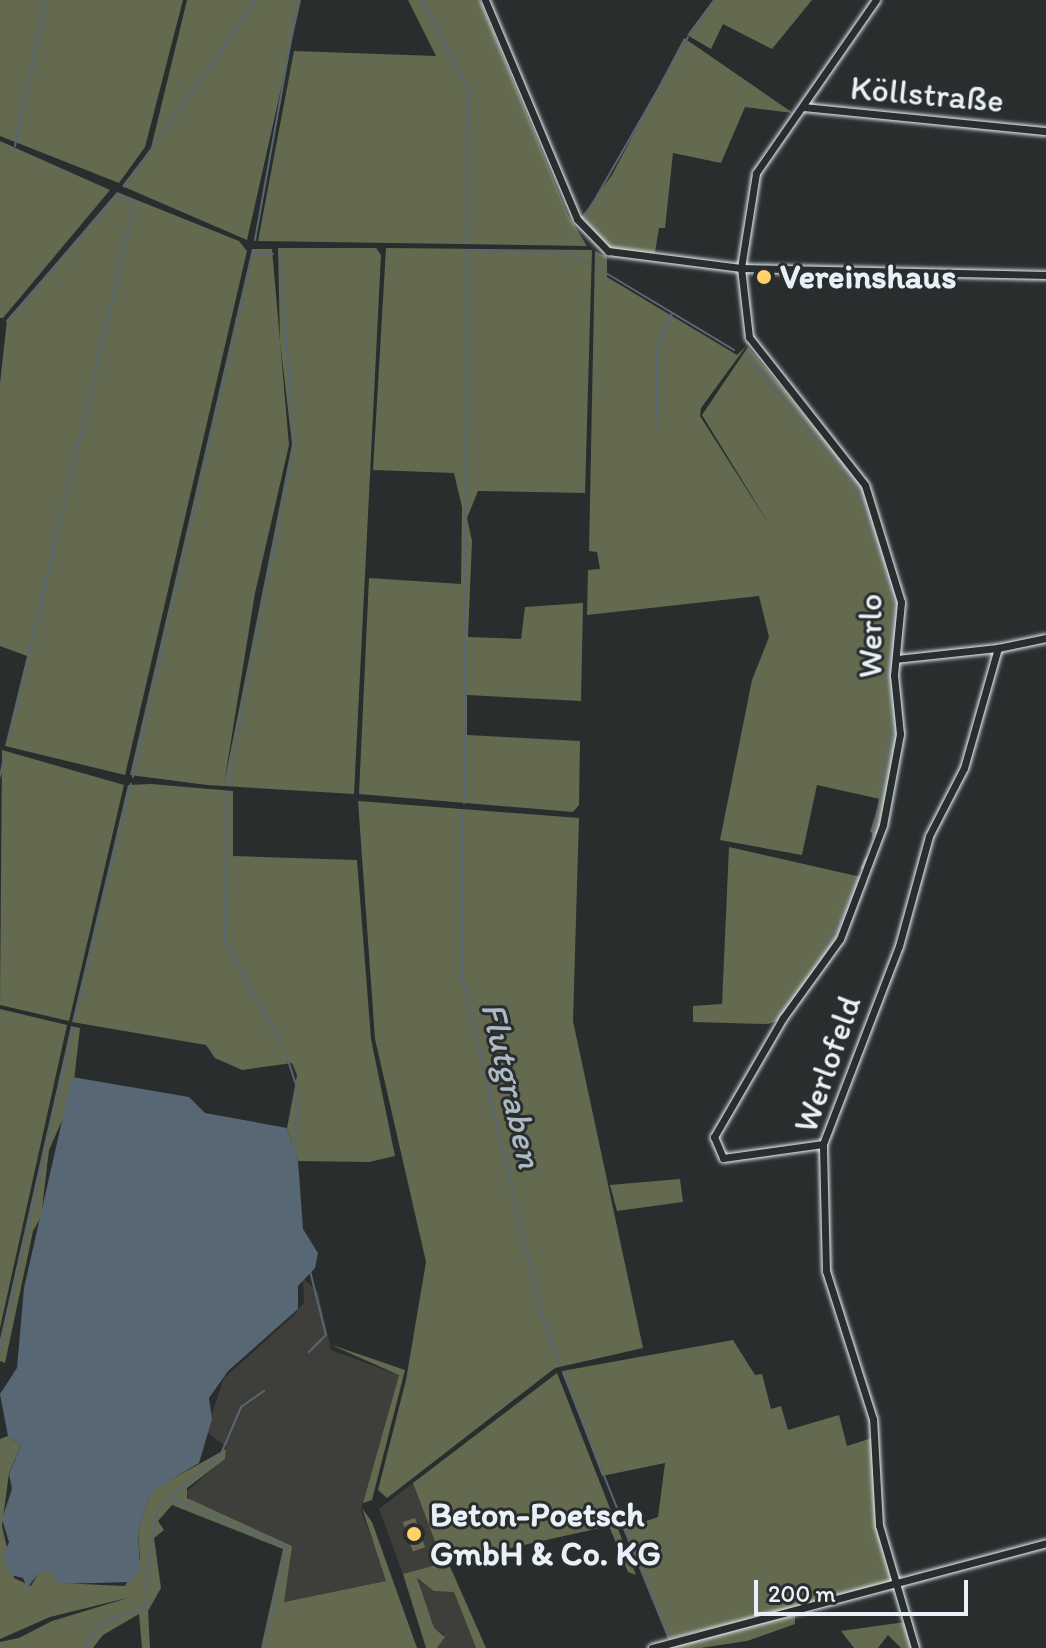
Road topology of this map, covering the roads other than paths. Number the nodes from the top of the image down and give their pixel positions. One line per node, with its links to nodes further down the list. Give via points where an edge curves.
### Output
1 (485, 0): 5 (street, via 569,201 593,242 627,258)
2 (876, 0): 3 (street, Werlo)
3 (804, 107): 4 (street, Köllstraße); 5 (street, Werlo, via 756,173)
4 (1046, 131)
5 (741, 268): 6 (street); 9 (street, Werlo, via 749,337 869,494 900,595)
6 (1046, 275)
7 (1046, 638): 8 (street)
8 (998, 648): 9 (street); 10 (street, Werlofeld, via 964,768 929,836 899,946)
9 (896, 659): 10 (street, Werlo, via 898,749 886,815 859,891 840,939 783,1018 714,1137 723,1158)
10 (823, 1144): 12 (street, Werlofeld, via 826,1271 873,1419 879,1525)
11 (1046, 1543): 12 (street)
12 (899, 1586): 13 (street); 14 (street, Werlofeld)
13 (652, 1648)
14 (915, 1648)

